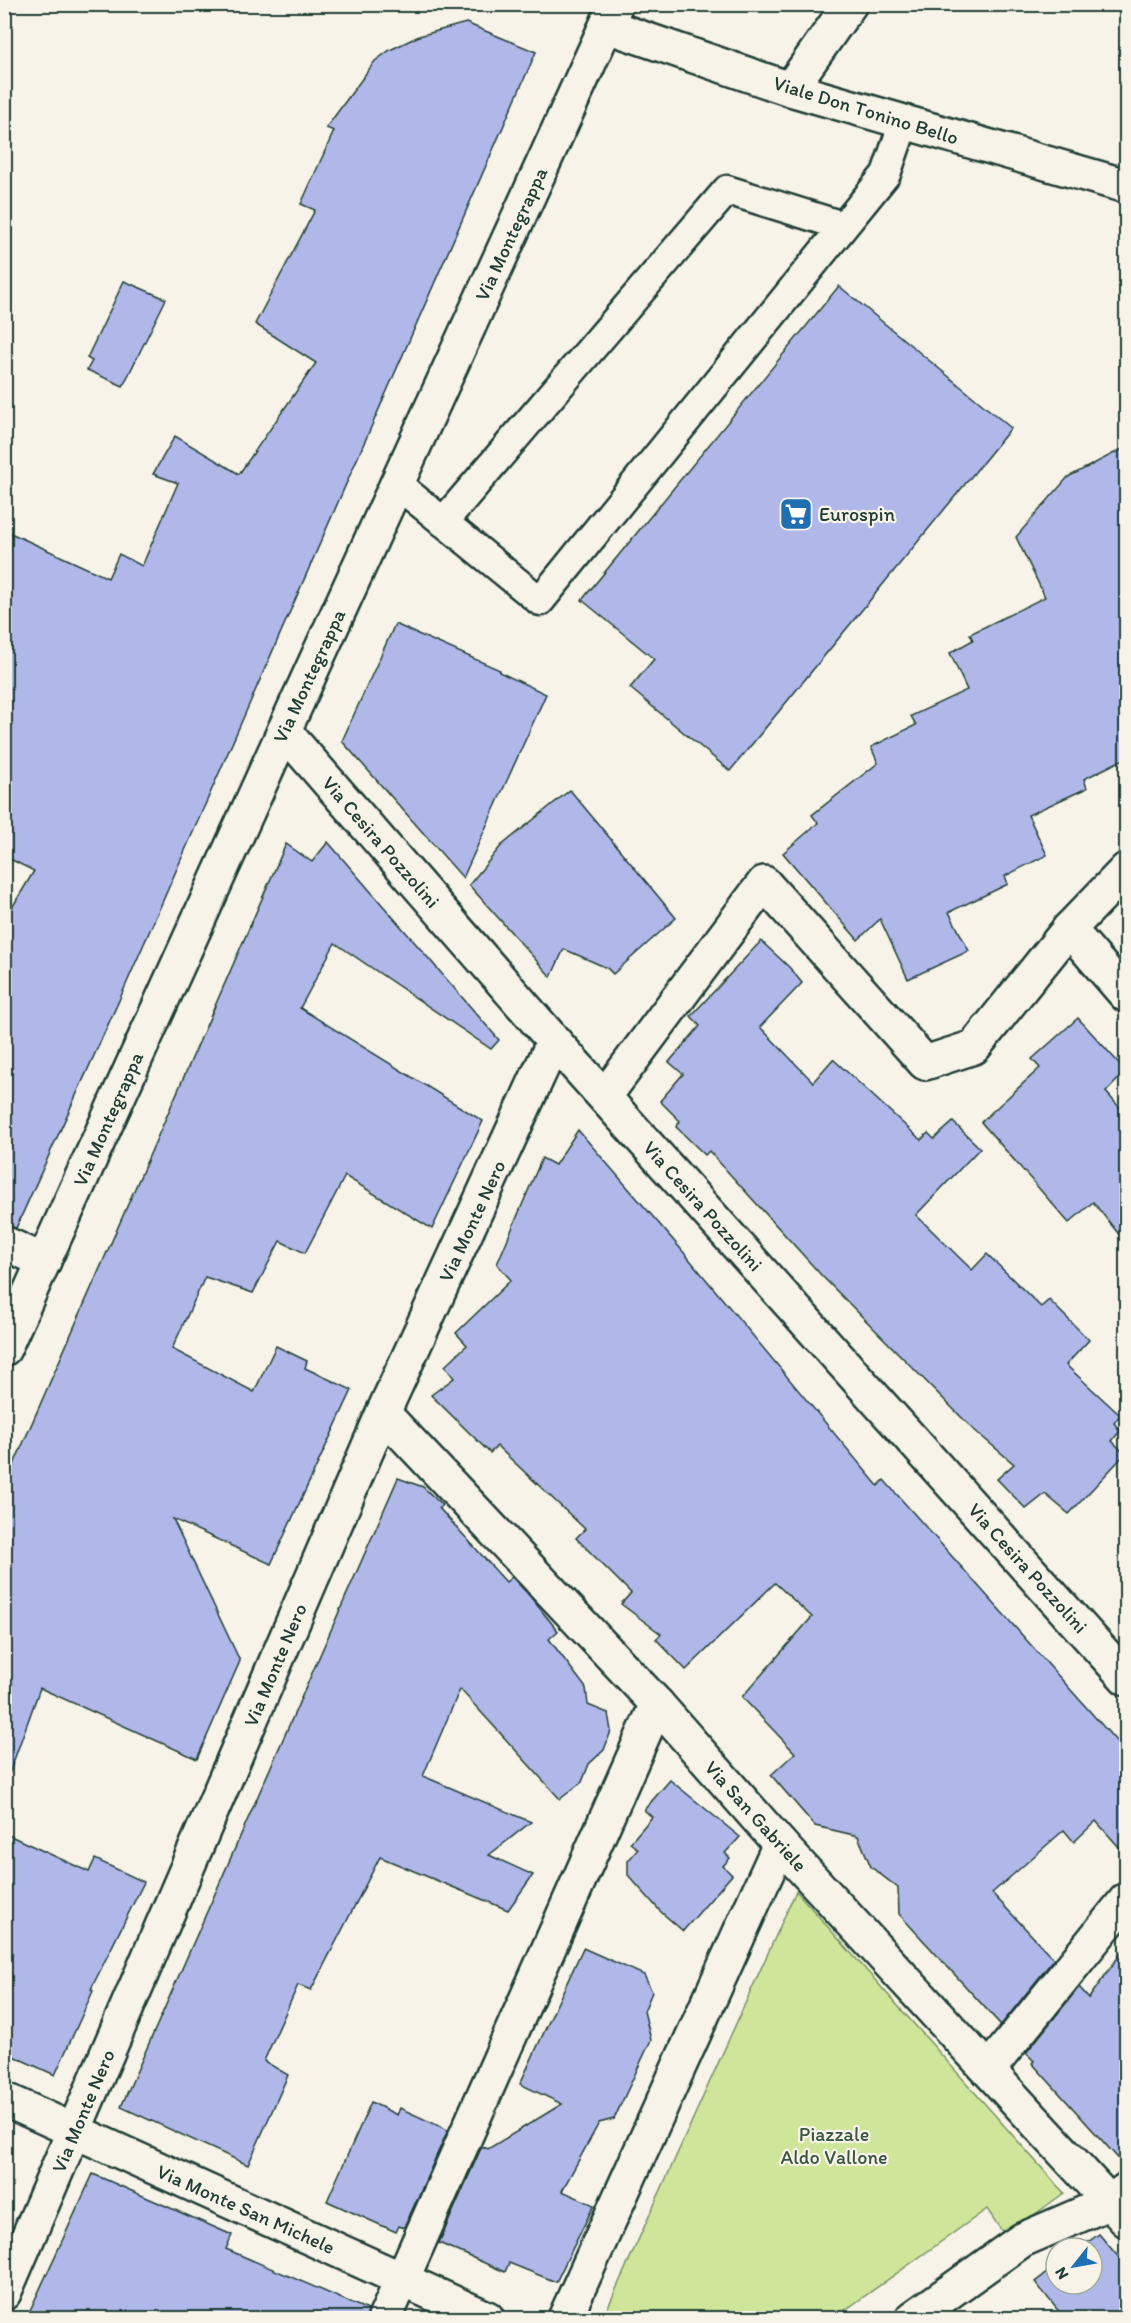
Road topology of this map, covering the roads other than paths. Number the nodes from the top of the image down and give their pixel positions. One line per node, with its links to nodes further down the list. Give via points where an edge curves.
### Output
1 (850, 4): 3 (street)
2 (612, 15): 3 (street, Viale Don Tonino Bello); 7 (street, Via Montegrappa)
3 (790, 89): 4 (street, Viale Don Tonino Bello)
4 (904, 122): 5 (street, Viale Don Tonino Bello); 6 (lane, via 886,174)
5 (1126, 186)
6 (843, 226): 8 (lane, via 727,190); 8 (lane, via 540,601)
7 (397, 484): 8 (lane); 9 (street, Via Montegrappa)
8 (443, 522)
9 (284, 730): 13 (street, Via Cesira Pozzolini); 16 (street, Via Montegrappa)
10 (1126, 870): 11 (street)
11 (1069, 928): 12 (street); 14 (street, via 974,1047 925,1063 764,883)
12 (1126, 995)
13 (554, 1041): 14 (street, Via Cesira Pozzolini); 18 (street, Via Monte Nero)
14 (605, 1096): 19 (street, Via Cesira Pozzolini)
15 (4, 1243): 16 (street)
16 (44, 1261): 17 (street, Via Montegrappa)
17 (4, 1349)
18 (383, 1413): 20 (street, Via San Gabriele); 25 (street, Via Monte Nero)
19 (1126, 1678)
20 (657, 1704): 21 (street, Via San Gabriele); 27 (street)
21 (780, 1844): 23 (street, Via San Gabriele); 31 (street)
22 (1126, 1900): 23 (street)
23 (989, 2069): 26 (street, Via San Gabriele)
24 (4, 2099): 25 (street, Via Monte San Michele)
25 (74, 2130): 27 (street, Via Monte San Michele); 28 (street, Via Monte Nero)
26 (1121, 2204): 32 (street, via 1022,2240)
27 (402, 2280): 29 (street); 30 (street, Via Monte San Michele)
28 (4, 2293)
29 (385, 2319)
30 (487, 2319)
31 (565, 2319)
32 (913, 2319)

